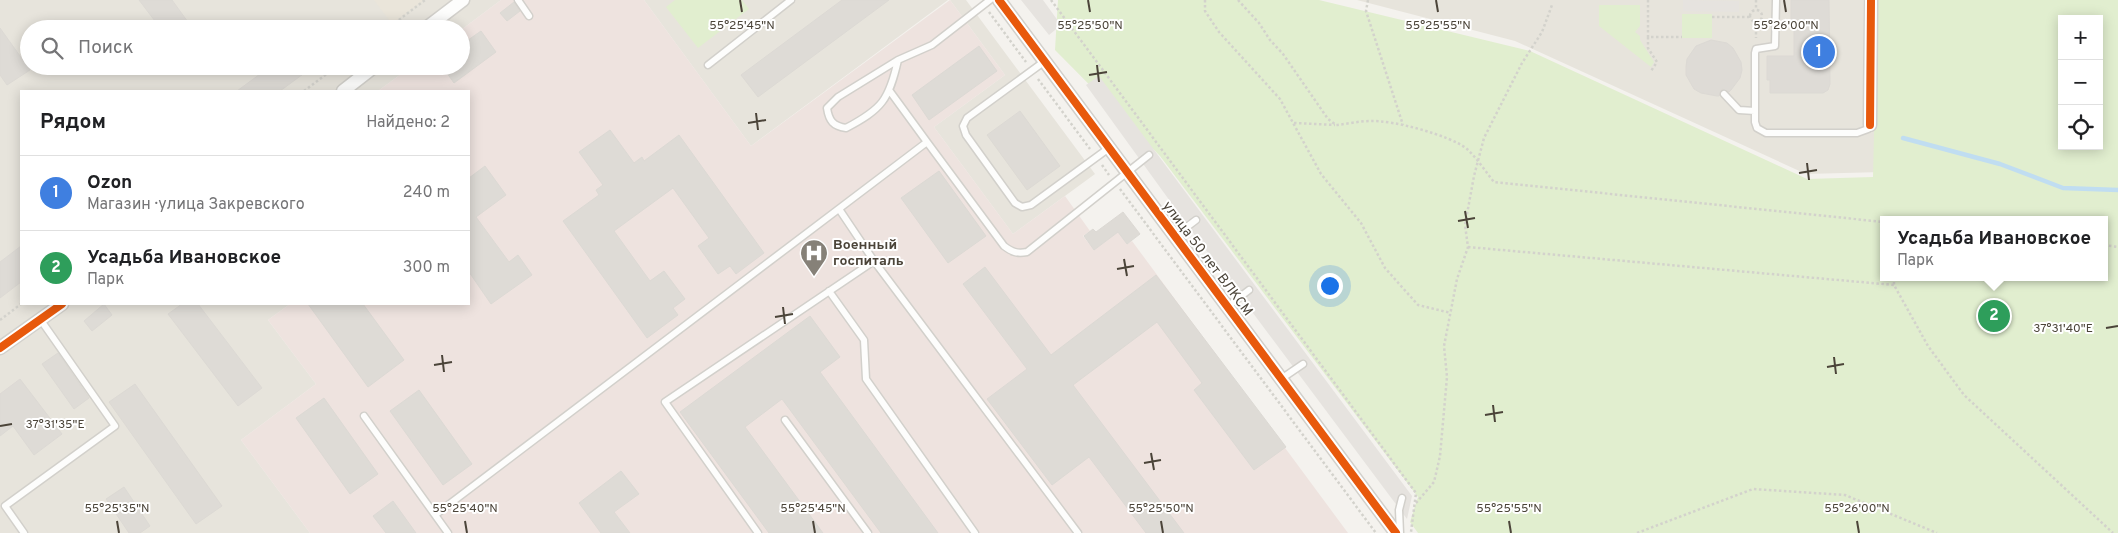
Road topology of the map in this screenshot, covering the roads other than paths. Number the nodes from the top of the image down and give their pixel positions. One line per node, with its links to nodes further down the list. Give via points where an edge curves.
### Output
1 (462, 0): 9 (street)
2 (518, 0): 8 (lane)
3 (792, 0): 12 (lane)
4 (990, 0): 10 (lane, via 932,45)
5 (1000, 0): 11 (street, улица 50 лет ВЛКСМ)
6 (1776, 0): 17 (lane, via 1775,46 1756,49)
7 (1871, 0): 18 (street)
8 (530, 16)
9 (436, 20)
10 (898, 60): 15 (lane); 15 (lane, via 838,96 827,108 831,123 846,128 858,122 882,104)
11 (1045, 61): 20 (street, улица 50 лет ВЛКСМ); 20 (lane, via 967,118 963,126 966,135 1016,203 1022,207 1031,205)
12 (708, 65)
13 (363, 75): 14 (street)
14 (343, 90)
15 (889, 90): 19 (lane)
16 (1724, 94): 17 (lane, via 1739,110)
17 (1755, 111): 18 (lane, via 1757,128 1766,133 1857,133 1868,130)
18 (1870, 125)
19 (928, 142): 22 (lane, via 1004,246 1012,252 1027,252); 23 (lane)
20 (1109, 148): 22 (street, улица 50 лет ВЛКСМ)
21 (1149, 155): 22 (lane)
22 (1127, 172): 25 (street, улица 50 лет ВЛКСМ)
23 (839, 209): 26 (lane); 38 (lane)
24 (1196, 220): 25 (lane)
25 (1174, 236): 30 (street, улица 50 лет ВЛКСМ)
26 (874, 261): 28 (lane); 44 (lane)
27 (1249, 290): 30 (lane)
28 (829, 291): 41 (lane, via 665,402); 43 (lane, via 864,340 866,379)
29 (61, 305): 31 (street)
30 (1227, 307): 34 (street, улица 50 лет ВЛКСМ)
31 (40, 320): 32 (street); 39 (lane, via 114,426 5,506)
32 (0, 348)
33 (1303, 364): 34 (lane)
34 (1281, 379): 45 (street, улица 50 лет ВЛКСМ)
35 (364, 416): 38 (lane)
36 (785, 420): 42 (lane)
37 (1402, 498): 46 (lane)
38 (435, 515): 40 (lane)
39 (24, 533)
40 (448, 533)
41 (758, 533)
42 (868, 533)
43 (975, 533)
44 (1078, 533)
45 (1396, 533)
46 (1400, 533)

